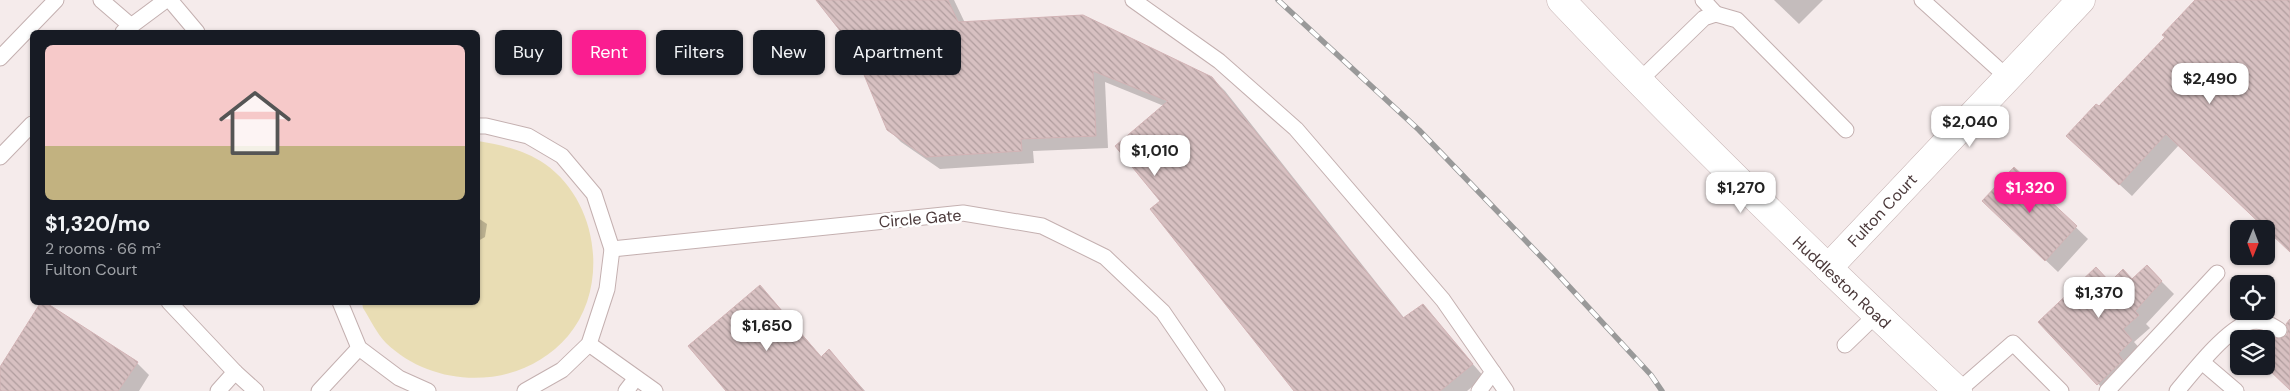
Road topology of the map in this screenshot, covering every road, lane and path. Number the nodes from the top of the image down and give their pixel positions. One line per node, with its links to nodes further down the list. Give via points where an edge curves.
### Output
1 (56, 0): 13 (lane)
2 (101, 0): 11 (lane)
3 (166, 0): 11 (lane)
4 (170, 0): 12 (lane)
5 (1133, 0): 32 (lane, via 1219,61 1296,129 1443,300)
6 (1561, 0): 15 (street, Huddleston Road)
7 (1703, 0): 10 (lane)
8 (1922, 0): 14 (lane)
9 (2081, 0): 14 (street, Fulton Court)
10 (1716, 14): 15 (lane, via 1704,18); 18 (lane, via 1737,20)
11 (127, 29)
12 (194, 30)
13 (2, 54)
14 (2007, 77): 21 (street, Fulton Court)
15 (1638, 82): 21 (street, Huddleston Road)
16 (30, 126): 19 (lane)
17 (480, 126): 20 (lane, via 528,136 562,156 594,194)
18 (1846, 130)
19 (0, 157)
20 (612, 249): 27 (lane, via 607,289); 41 (lane, Circle Gate, via 962,213 1042,226 1105,257 1163,312)
21 (1828, 268): 25 (street, Huddleston Road)
22 (2217, 273): 46 (lane)
23 (172, 305): 31 (lane)
24 (341, 305): 29 (lane)
25 (1876, 315): 28 (lane); 44 (street, Huddleston Road)
26 (2280, 330): 30 (lane, via 2265,322 2248,322)
27 (590, 344): 33 (lane); 38 (lane, via 562,370)
28 (1845, 345)
29 (359, 348): 36 (lane); 37 (lane, via 399,378)
30 (2202, 362): 47 (lane); 48 (lane)
31 (235, 372): 34 (lane); 35 (lane)
32 (1494, 372): 42 (lane); 43 (lane)
33 (636, 378): 39 (lane); 40 (lane)
34 (218, 391)
35 (256, 391)
36 (319, 391)
37 (428, 391)
38 (525, 391)
39 (626, 391)
40 (655, 391)
41 (1216, 391)
42 (1479, 391)
43 (1506, 391)
44 (1958, 391): 45 (lane, via 2013,343)
45 (2061, 391)
46 (2106, 391)
47 (2178, 391)
48 (2236, 391)

